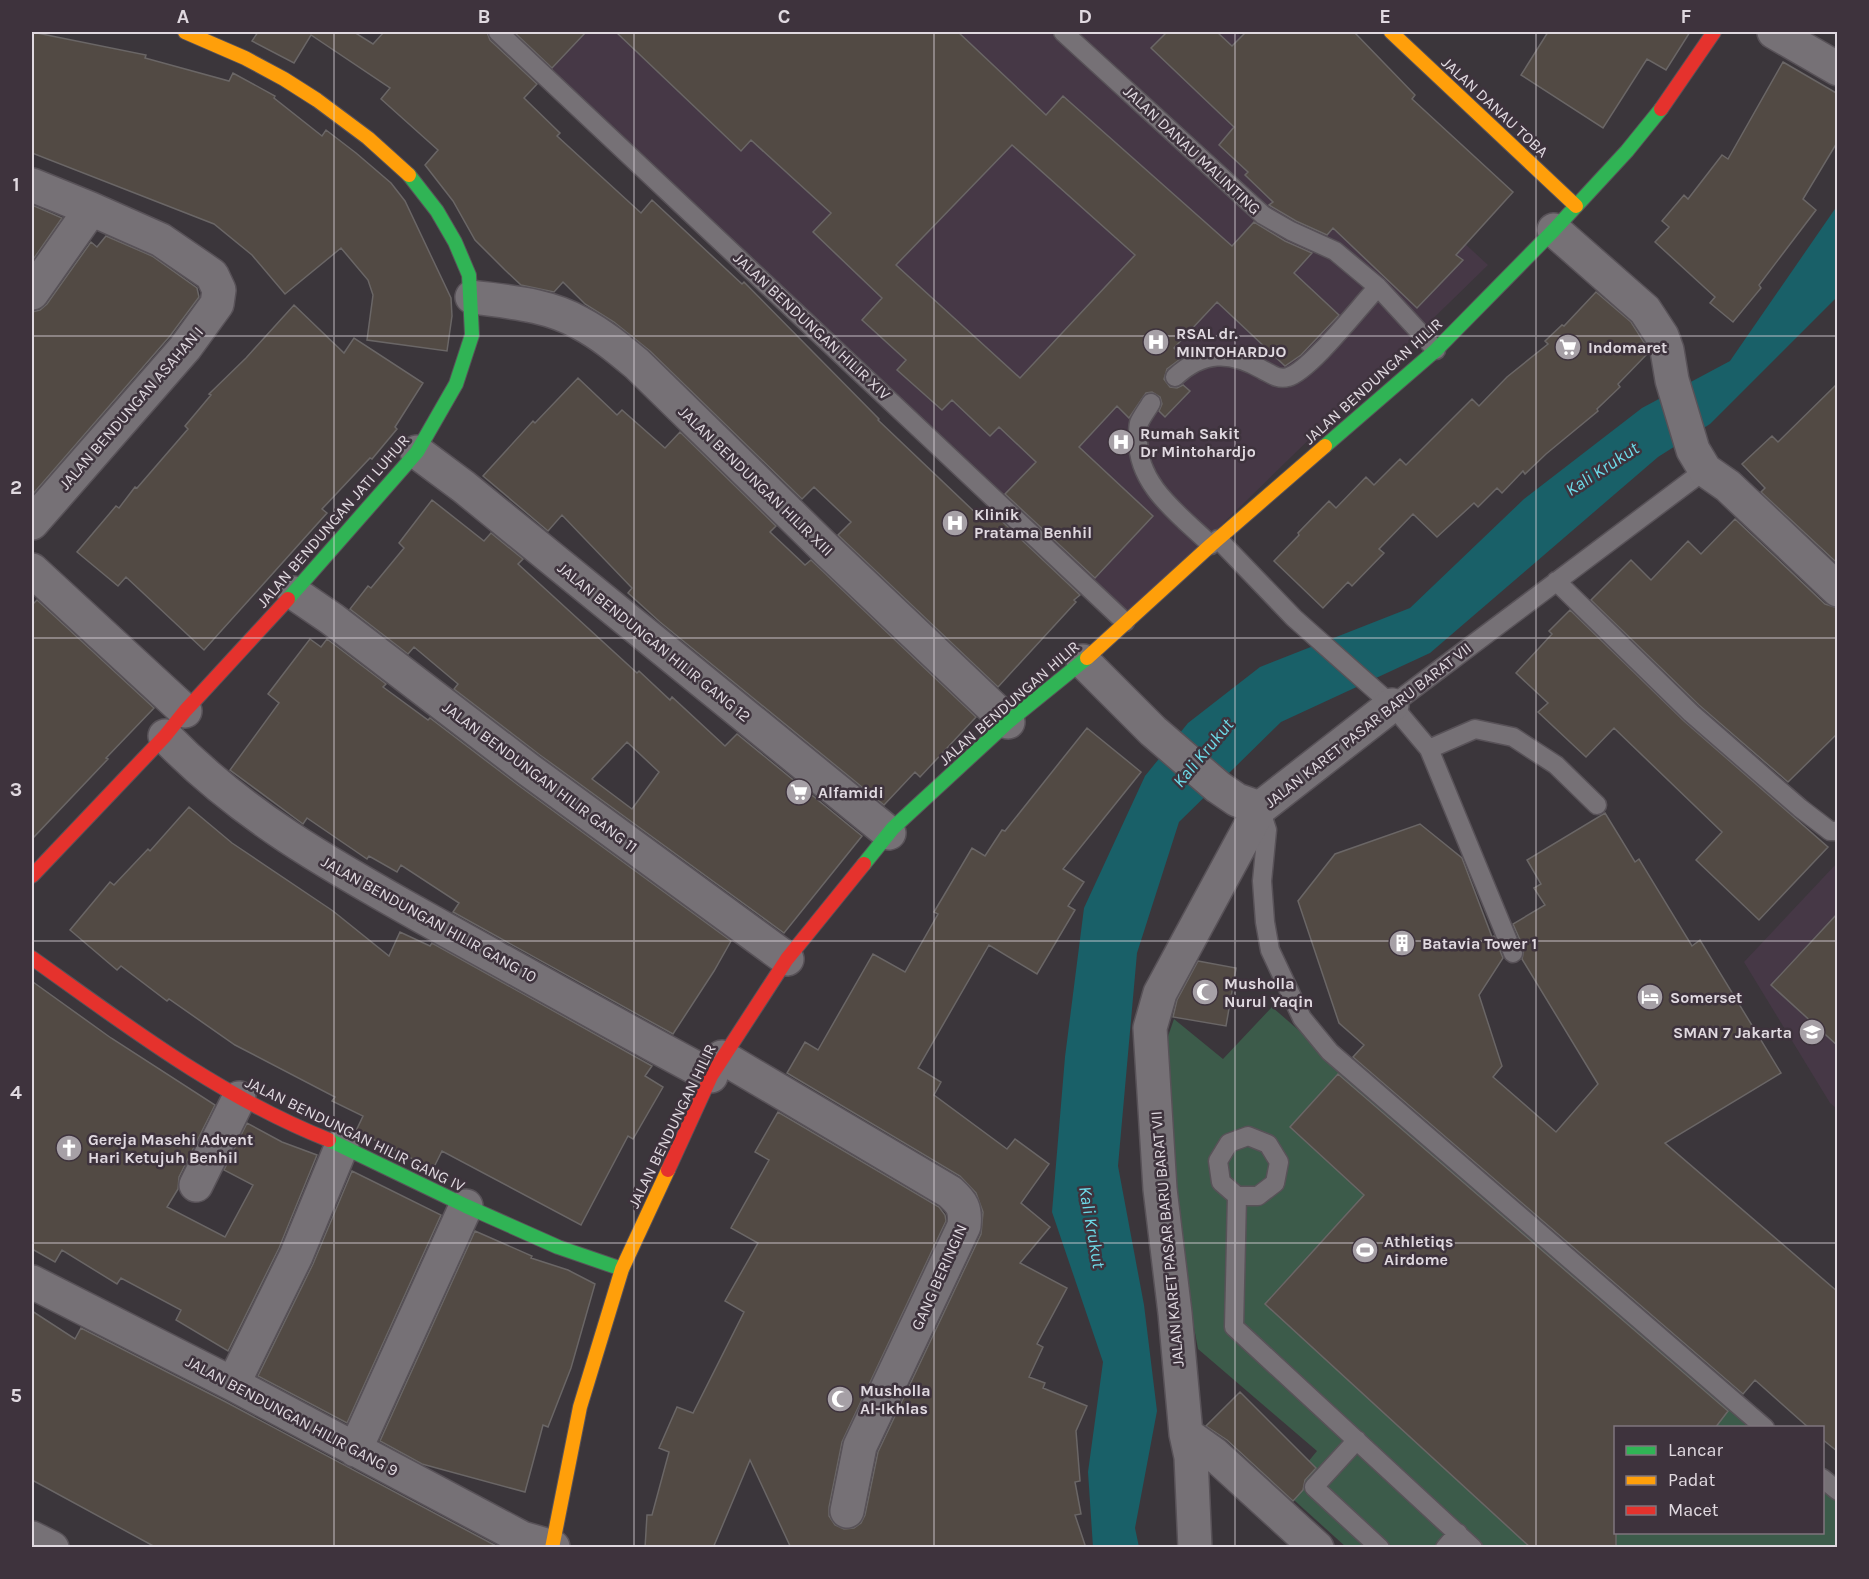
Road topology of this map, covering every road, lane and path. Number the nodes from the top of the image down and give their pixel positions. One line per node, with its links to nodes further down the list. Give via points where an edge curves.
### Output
1 (185, 32): 14 (street, JALAN BENDUNGAN JATI LUHUR, via 284,79 368,138 405,170 455,242 469,274)
2 (498, 32): 26 (lane, JALAN BENDUNGAN HILIR XIV)
3 (1064, 32): 12 (lane, JALAN DANAU MALINTING, via 1263,215 1335,251)
4 (1391, 32): 9 (street, JALAN DANAU TOBA)
5 (1714, 32): 9 (street, JALAN BENDUNGAN HILIR, via 1674,92)
6 (1774, 32): 7 (street)
7 (1838, 69)
8 (32, 185): 10 (street, JALAN BENDUNGAN ASAHAN I)
9 (1576, 206): 11 (street, JALAN BENDUNGAN HILIR)
10 (91, 209): 13 (street); 20 (street, JALAN BENDUNGAN ASAHAN I, via 161,240 212,275 219,290 217,304 185,348)
11 (1554, 230): 15 (street, JALAN BENDUNGAN HILIR); 19 (street, via 1645,310 1662,336)
12 (1378, 287): 15 (lane, JALAN DANAU MALINTING); 16 (lane, via 1312,361 1285,379 1243,360 1222,357 1202,358)
13 (32, 292)
14 (472, 297): 18 (street, JALAN BENDUNGAN JATI LUHUR, via 472,335 456,384); 29 (street, JALAN BENDUNGAN HILIR XIII, via 549,309 606,339 637,364)
15 (1436, 350): 21 (street, JALAN BENDUNGAN HILIR)
16 (1175, 377)
17 (1151, 403): 21 (lane, via 1139,424 1142,466 1167,503)
18 (417, 452): 25 (street, JALAN BENDUNGAN JATI LUHUR); 35 (street, JALAN BENDUNGAN HILIR GANG 12)
19 (1699, 460): 23 (lane, JALAN KARET PASAR BARU BARAT VII); 24 (street)
20 (32, 523)
21 (1214, 542): 26 (street, JALAN BENDUNGAN HILIR); 28 (lane)
22 (32, 570): 30 (street, JALAN BENDUNGAN HILIR GANG 10)
23 (1556, 581): 28 (lane, JALAN KARET PASAR BARU BARAT VII); 34 (lane, via 1691,713 1800,808 1830,831)
24 (1838, 590)
25 (294, 593): 30 (street, JALAN BENDUNGAN JATI LUHUR); 39 (street, JALAN BENDUNGAN HILIR GANG 11)
26 (1125, 622): 27 (street, JALAN BENDUNGAN HILIR)
27 (1083, 661): 29 (street, JALAN BENDUNGAN HILIR); 33 (street, via 1153,731 1218,787 1237,800)
28 (1386, 699): 31 (lane); 33 (street, JALAN KARET PASAR BARU BARAT VII)
29 (1008, 722): 35 (street, JALAN BENDUNGAN HILIR)
30 (175, 724): 36 (street, JALAN BENDUNGAN JATI LUHUR); 40 (street, JALAN BENDUNGAN HILIR GANG 10, via 218,787 297,844 365,885)
31 (1429, 748): 32 (lane, via 1475,729 1513,737 1556,765); 37 (lane)
32 (1597, 805)
33 (1260, 808): 49 (lane, via 1268,830 1262,881 1270,950 1302,1018 1330,1052); 50 (street, JALAN KARET PASAR BARU BARAT VII, via 1160,993 1150,1028 1160,1189)
34 (1838, 831)
35 (890, 832): 39 (street, JALAN BENDUNGAN HILIR)
36 (32, 876)
37 (1513, 953)
38 (32, 958): 41 (street, JALAN BENDUNGAN HILIR GANG IV, via 121,1022)
39 (787, 959): 40 (street, JALAN BENDUNGAN HILIR)
40 (716, 1066): 46 (street, JALAN BENDUNGAN HILIR); 55 (street, GANG BERINGIN, via 950,1192 966,1214 934,1293 860,1446)
41 (239, 1098): 42 (street, JALAN BENDUNGAN HILIR GANG IV, via 291,1125); 43 (street)
42 (342, 1144): 45 (street, JALAN BENDUNGAN HILIR GANG IV); 48 (street, via 297,1256)
43 (196, 1185)
44 (1237, 1196): 51 (lane, via 1234,1327)
45 (466, 1206): 46 (street, JALAN BENDUNGAN HILIR GANG IV, via 558,1247); 52 (street)
46 (622, 1269): 58 (street, JALAN BENDUNGAN HILIR, via 580,1407)
47 (32, 1282): 48 (street, JALAN BENDUNGAN HILIR GANG 9)
48 (233, 1384): 52 (street, JALAN BENDUNGAN HILIR GANG 9)
49 (1763, 1426)
50 (1186, 1434): 60 (street, JALAN KARET PASAR BARU BARAT VII, via 1191,1457); 61 (street, via 1214,1454)
51 (1357, 1440): 56 (lane); 62 (lane, via 1314,1486)
52 (355, 1450): 58 (street, JALAN BENDUNGAN HILIR GANG 9, via 522,1538)
53 (1824, 1480): 54 (lane)
54 (1838, 1491)
55 (847, 1511)
56 (1458, 1533): 63 (lane); 64 (lane)
57 (32, 1538): 59 (street)
58 (553, 1547)
59 (52, 1548)
60 (1195, 1548)
61 (1317, 1548)
62 (1380, 1548)
63 (1445, 1548)
64 (1473, 1548)

